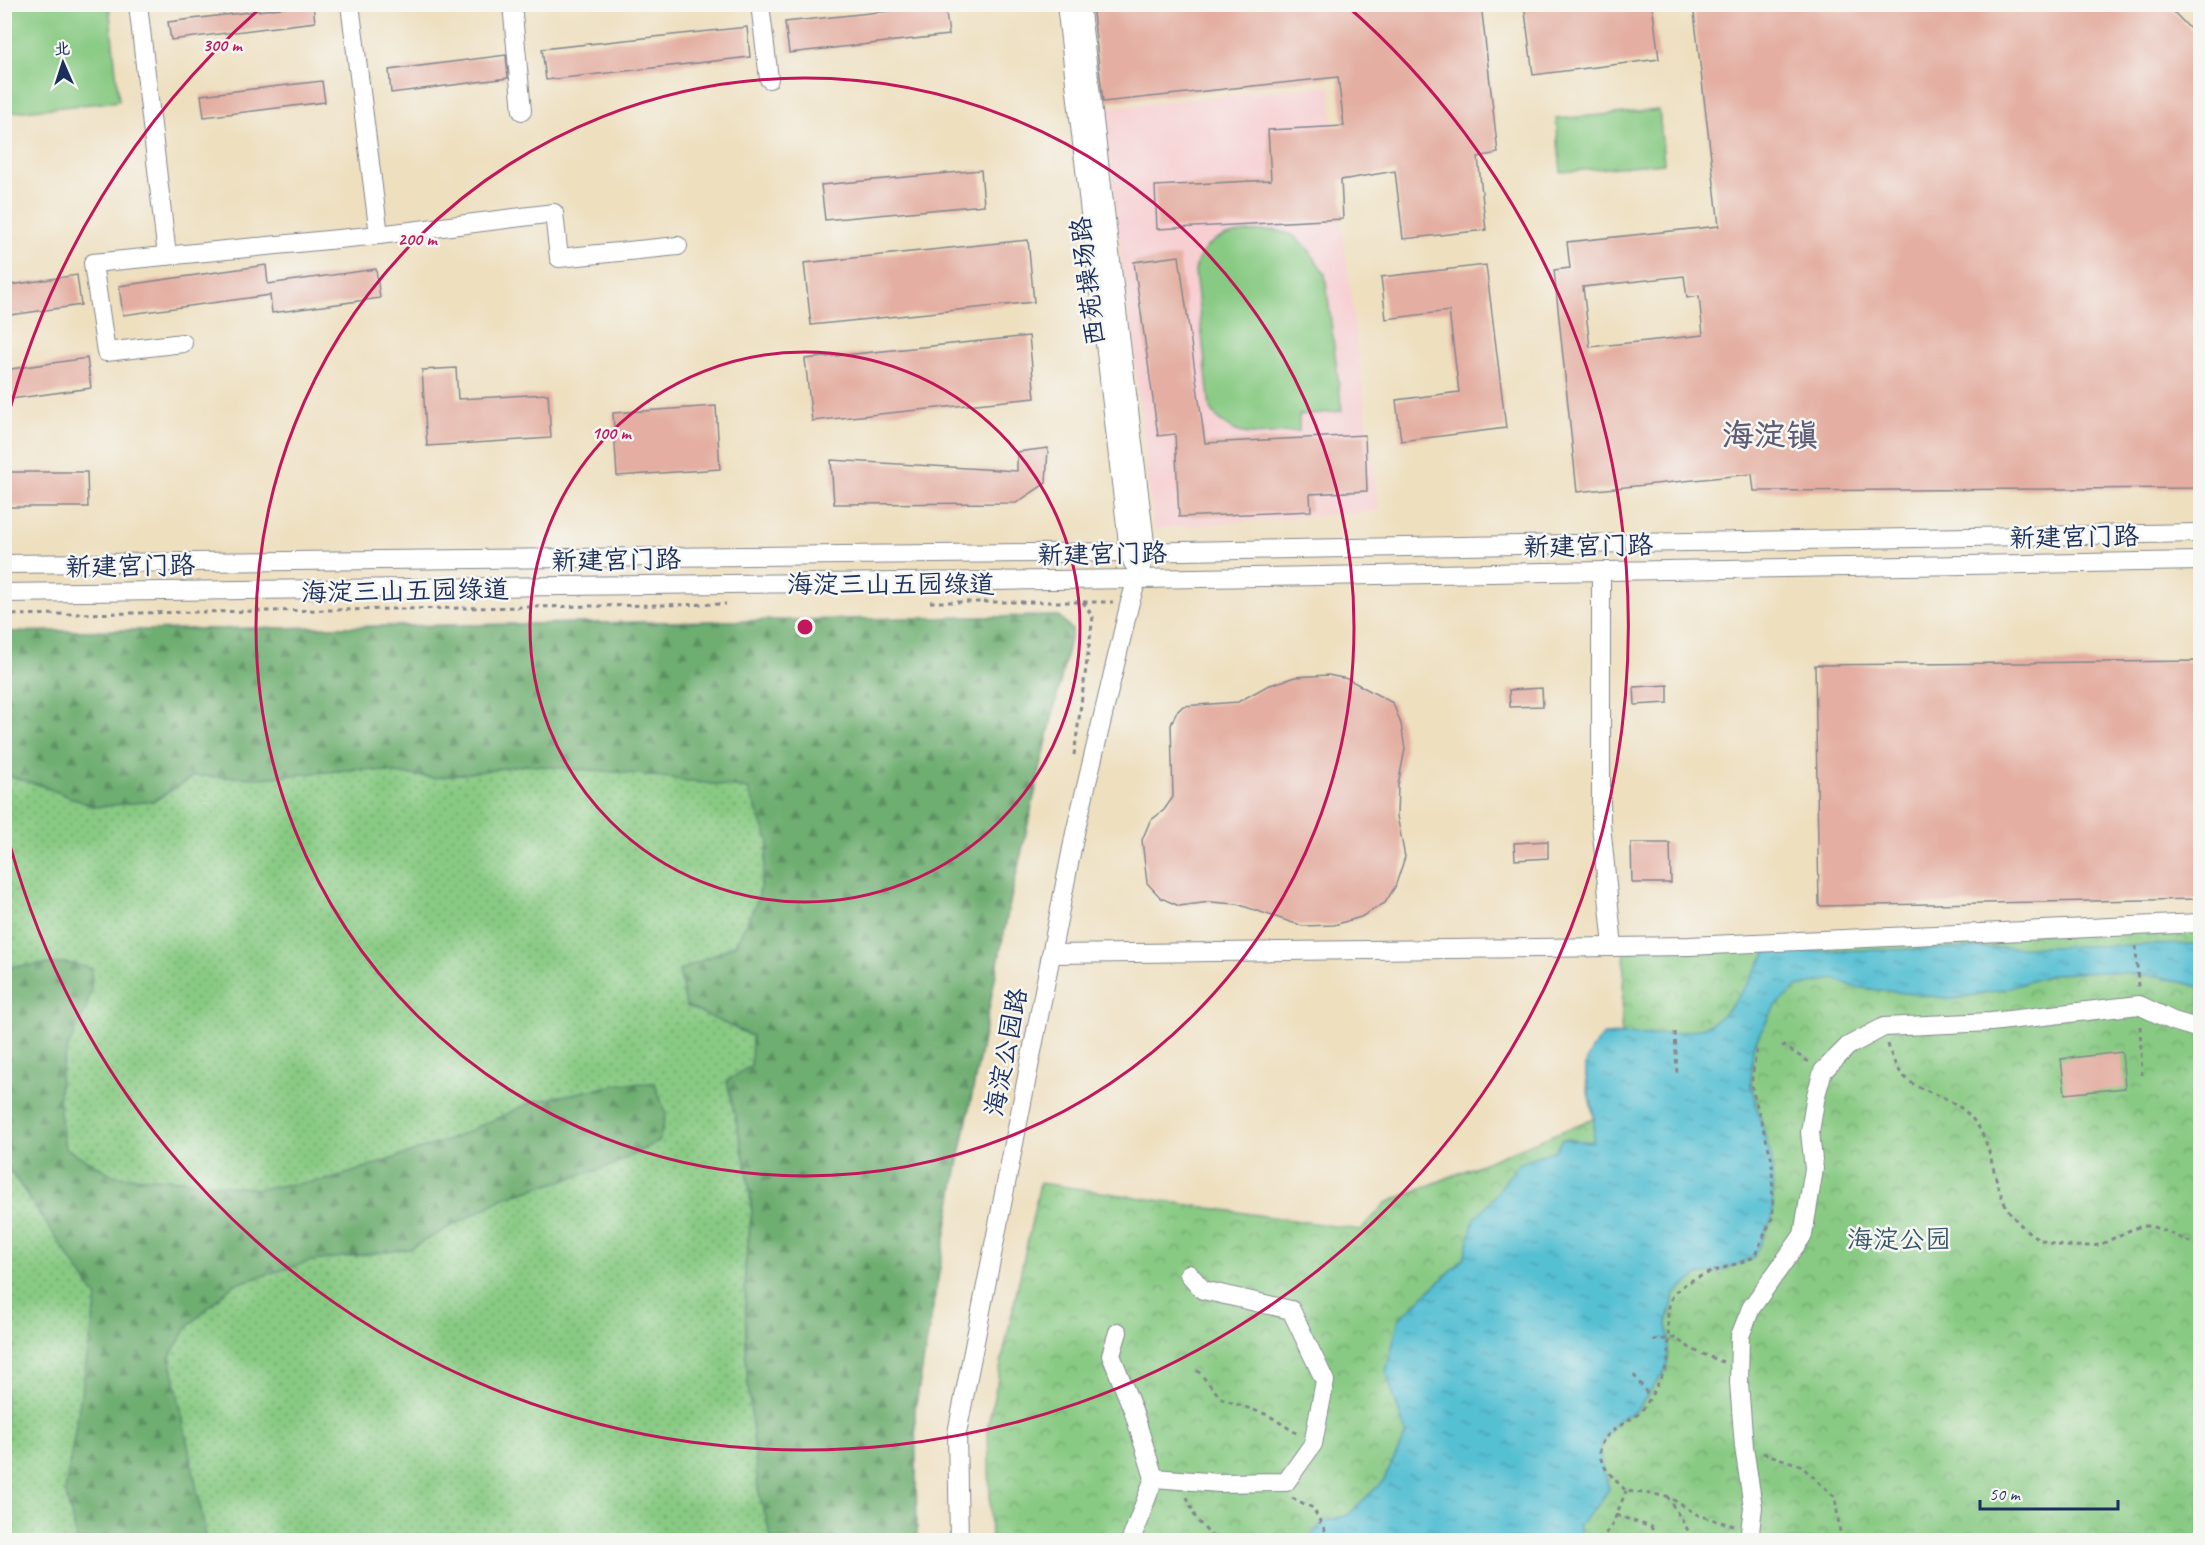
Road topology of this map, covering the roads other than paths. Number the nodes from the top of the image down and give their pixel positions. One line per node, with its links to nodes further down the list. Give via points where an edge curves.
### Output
1 (138, 4): 11 (street)
2 (350, 4): 9 (street)
3 (512, 4): 8 (street)
4 (760, 4): 7 (street)
5 (1066, 4): 14 (street, 西苑操场路)
6 (1080, 4): 14 (street, 西苑操场路)
7 (769, 80)
8 (522, 111)
9 (379, 235): 10 (street, via 554,213 559,258); 11 (street)
10 (678, 246)
11 (167, 256): 12 (street, via 93,263 106,352)
12 (183, 343)
13 (2200, 533): 14 (street, 新建宫门路)
14 (1138, 552): 16 (street, 新建宫门路); 18 (street, 海淀公园路)
15 (2200, 561): 17 (street, 新建宫门路)
16 (4, 564)
17 (1601, 571): 18 (street, 新建宫门路); 21 (street, via 1601,824)
18 (1139, 579): 19 (street, 新建宫门路); 22 (street, 海淀公园路, via 1130,602 1074,833)
19 (4, 592)
20 (2200, 924): 21 (street)
21 (1613, 947): 22 (street)
22 (1051, 954): 28 (street, 海淀公园路, via 957,1433)
23 (2200, 1029): 27 (street, via 2139,1005 1991,1022 1884,1027 1848,1046 1823,1071 1810,1132 1814,1169 1803,1235 1751,1308 1740,1336 1744,1447 1753,1507)
24 (1190, 1274): 26 (street, via 1203,1290 1291,1310 1324,1381 1313,1444 1286,1482 1219,1483)
25 (1118, 1332): 26 (street, via 1111,1355)
26 (1154, 1478): 29 (street)
27 (1750, 1535)
28 (960, 1540)
29 (1131, 1540)

